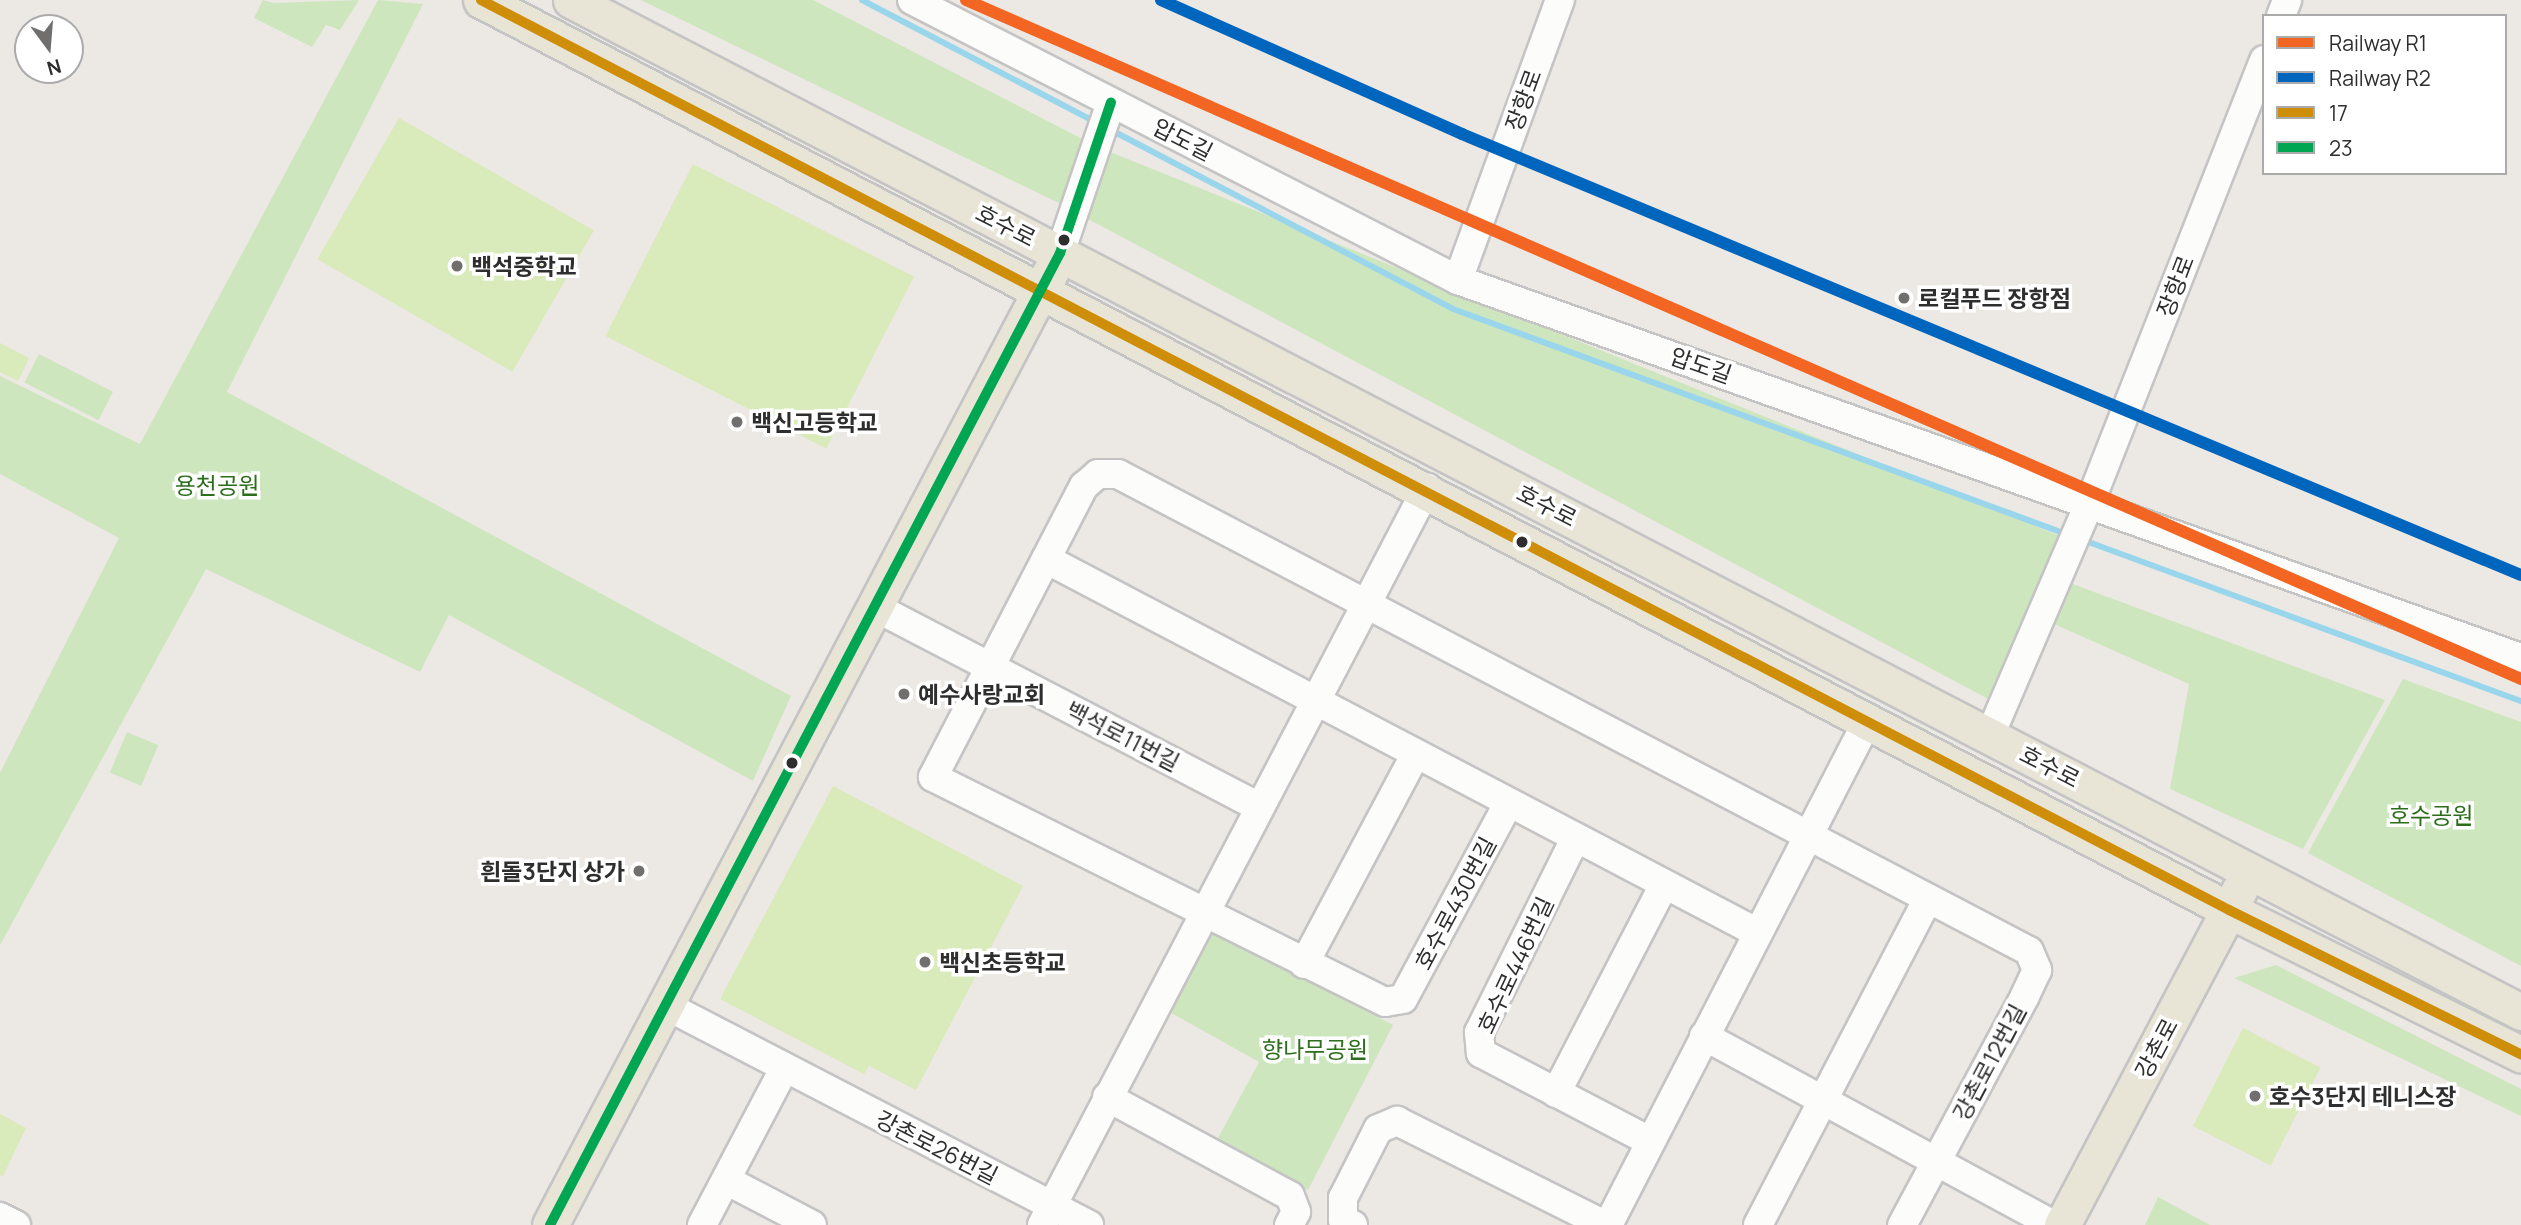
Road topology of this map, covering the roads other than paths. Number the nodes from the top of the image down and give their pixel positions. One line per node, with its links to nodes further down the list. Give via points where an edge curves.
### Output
1 (481, 0): 9 (main road, 호수로)
2 (571, 0): 7 (main road, 호수로)
3 (912, 0): 6 (street, 압도길)
4 (1560, 0): 8 (street, 장항로)
5 (2262, 65): 11 (street, 장항로)
6 (1109, 109): 7 (street); 8 (street, 압도길)
7 (1060, 253): 9 (main road); 19 (main road, 호수로)
8 (1458, 279): 11 (street, 압도길)
9 (1041, 289): 10 (main road, 호수로); 14 (main road)
10 (1427, 488): 13 (street); 18 (main road, 호수로)
11 (2088, 507): 15 (street, 압도길); 19 (street, 장항로)
12 (1046, 559): 13 (street, via 1084,486 1098,474 1118,474); 16 (street); 17 (street)
13 (1364, 603): 17 (street); 23 (street)
14 (873, 606): 16 (street, 백석로11번길); 32 (main road)
15 (2521, 658)
16 (989, 667): 22 (street, 백석로11번길); 29 (street, 호수로430번길, via 933,777)
17 (1310, 702): 20 (street); 22 (street)
18 (1868, 720): 23 (street); 28 (main road, 호수로)
19 (1990, 735): 25 (main road, 호수로)
20 (1415, 755): 21 (street); 31 (street)
21 (1508, 804): 24 (street); 31 (street, 호수로430번길, via 1403,999 1385,1002)
22 (1256, 805): 29 (street)
23 (1809, 836): 27 (street); 30 (street)
24 (1575, 839): 26 (street); 37 (street, 호수로446번길, via 1479,1032 1480,1053)
25 (2250, 870): 28 (main road, 강촌로); 33 (main road, 호수로)
26 (1664, 885): 30 (street); 37 (street)
27 (1927, 900): 39 (street); 41 (street, 강촌로12번길, via 2036,960 2025,996)
28 (2228, 910): 35 (main road, 호수로); 56 (main road, 강촌로)
29 (1202, 911): 31 (street, 호수로430번길); 38 (street)
30 (1758, 933): 34 (street)
31 (1304, 964)
32 (663, 1004): 36 (street, 강촌로26번길); 47 (main road)
33 (2521, 1012)
34 (1704, 1036): 39 (street); 40 (street)
35 (2521, 1054)
36 (784, 1069): 42 (street); 43 (street, 강촌로26번길)
37 (1556, 1093): 40 (street, 호수로446번길)
38 (1107, 1097): 43 (street); 51 (street, via 1290,1196 1296,1212)
39 (1825, 1100): 41 (street); 53 (street)
40 (1649, 1141): 52 (street)
41 (1935, 1161): 54 (street, 강촌로12번길); 55 (street)
42 (726, 1180): 48 (street); 49 (street)
43 (1047, 1215): 50 (street, 강촌로26번길)
44 (0, 1217): 46 (street)
45 (1348, 1223): 52 (street, via 1343,1198 1378,1129 1397,1121)
46 (16, 1225)
47 (550, 1225)
48 (702, 1225)
49 (812, 1225)
50 (1089, 1225)
51 (1289, 1225)
52 (1607, 1225)
53 (1758, 1225)
54 (1902, 1225)
55 (2054, 1225)
56 (2062, 1225)

